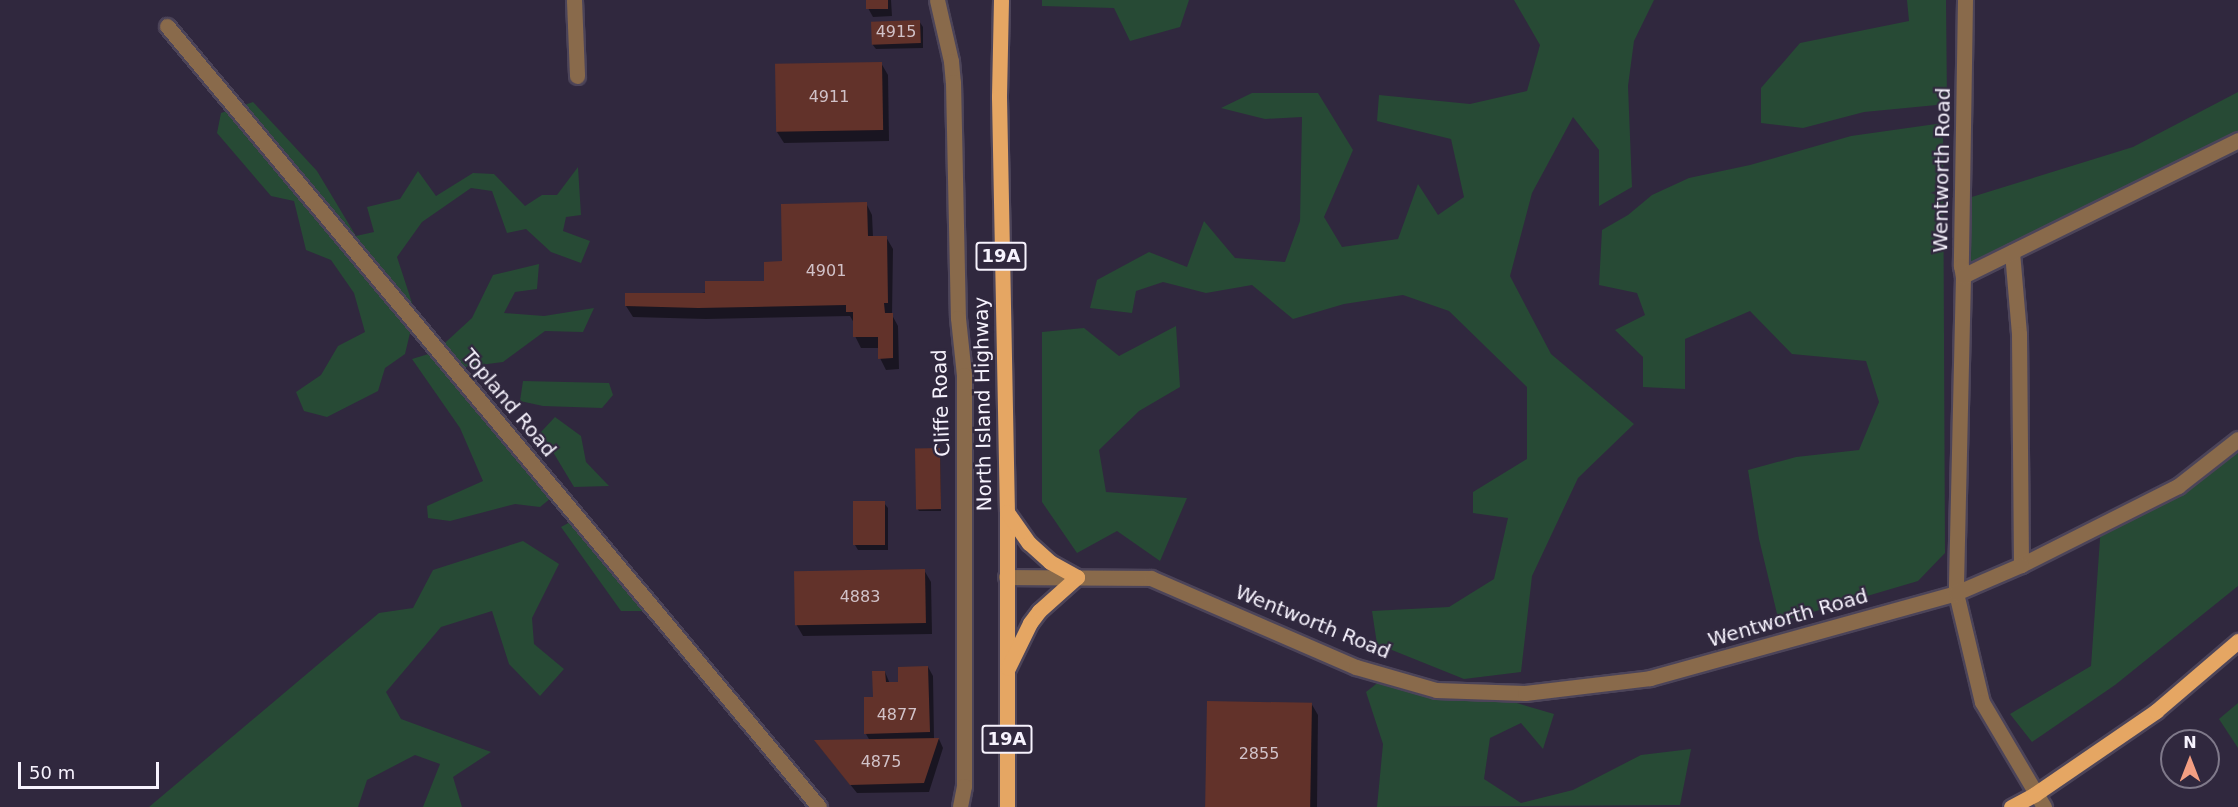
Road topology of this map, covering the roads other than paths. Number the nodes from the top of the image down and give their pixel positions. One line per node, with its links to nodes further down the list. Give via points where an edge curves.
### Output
1 (574, 0): 6 (street)
2 (937, 0): 20 (street, Cliffe Road, via 953,82 958,318 964,375 964,786)
3 (1001, 0): 11 (main road, North Island Highway / 19A, via 999,97)
4 (1965, 0): 9 (street, Wentworth Road)
5 (167, 26): 19 (street, Topland Road)
6 (577, 76)
7 (2238, 140): 8 (street)
8 (2012, 252): 9 (street); 12 (street, via 2019,334)
9 (1963, 276): 15 (street, Wentworth Road)
10 (2238, 439): 12 (street, via 2178,486)
11 (1007, 512): 13 (main road, North Island Highway / 19A); 14 (main road, via 1029,543 1050,562)
12 (2021, 565): 15 (street)
13 (1006, 577): 14 (street, Wentworth Road); 17 (main road, North Island Highway / 19A)
14 (1077, 577): 15 (street, Wentworth Road, via 1151,578 1356,667 1436,690 1525,693 1650,678); 17 (main road, via 1030,623)
15 (1956, 593): 18 (street, Wentworth Road, via 1982,702)
16 (2238, 641): 18 (main road, via 2156,711)
17 (1007, 671): 21 (main road, North Island Highway / 19A)
18 (2039, 801): 22 (main road)
19 (819, 807)
20 (960, 807)
21 (1007, 807)
22 (2011, 807)

